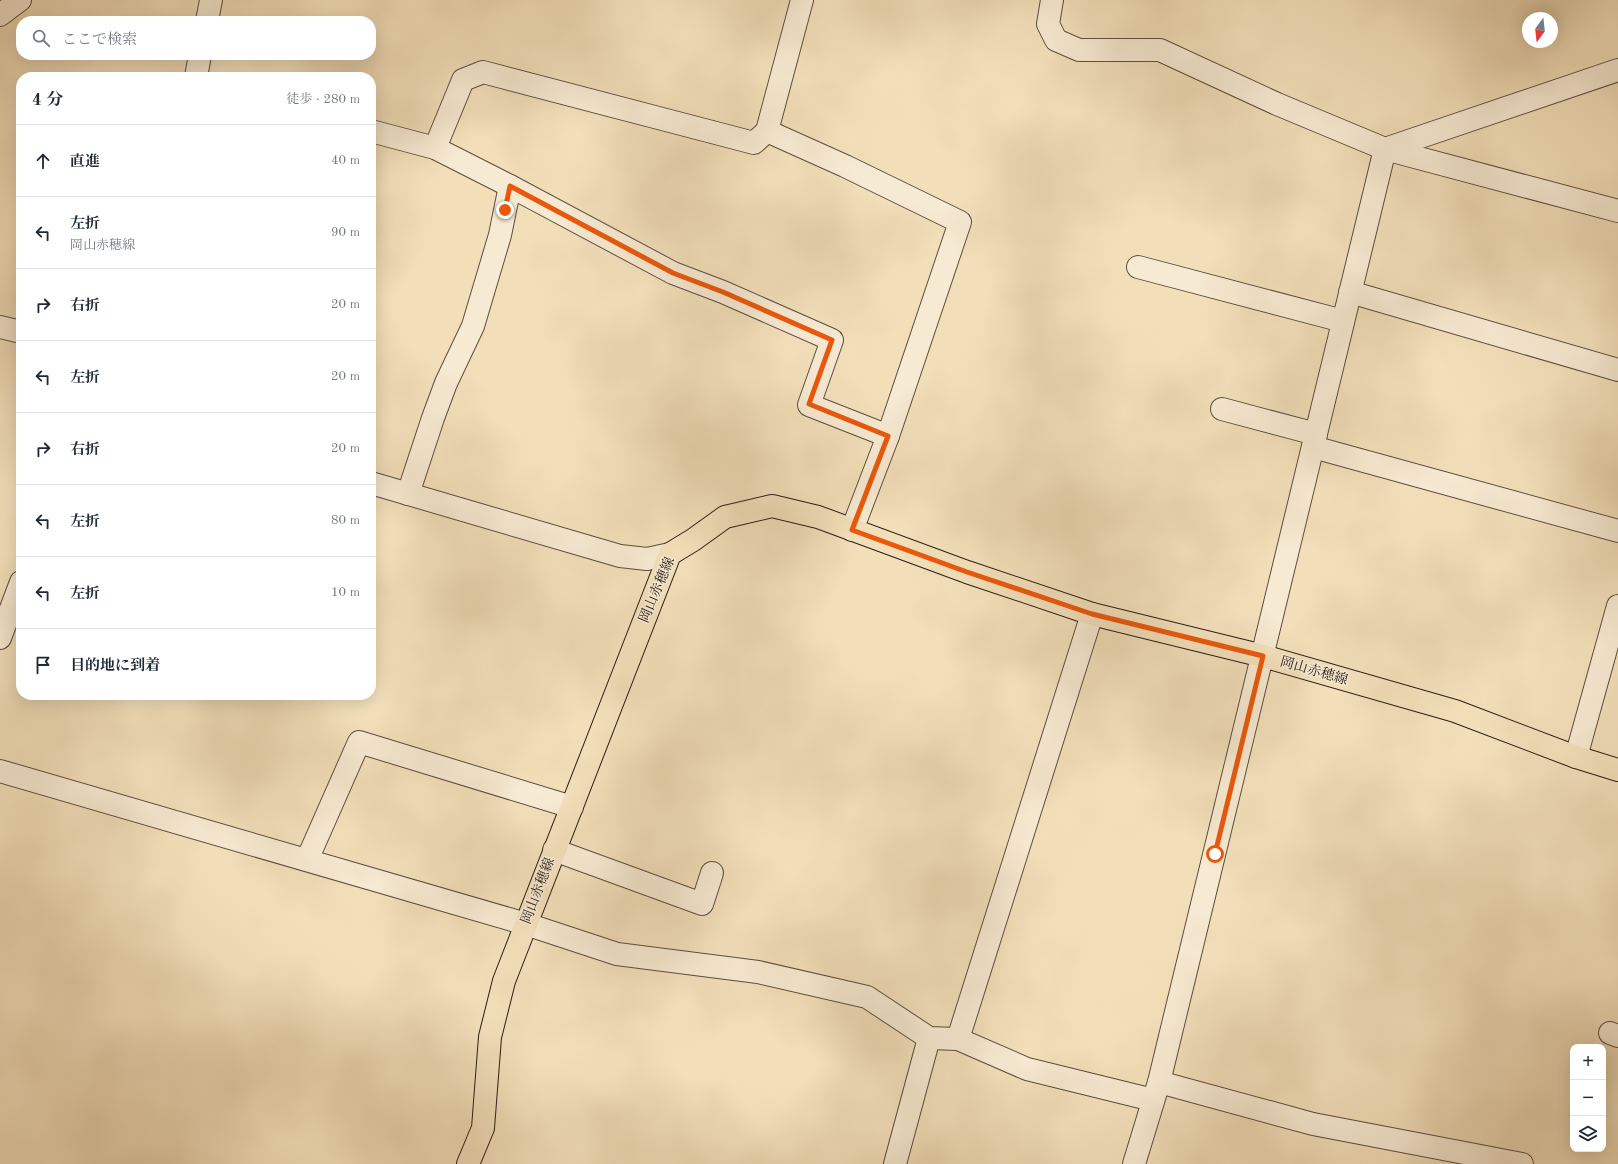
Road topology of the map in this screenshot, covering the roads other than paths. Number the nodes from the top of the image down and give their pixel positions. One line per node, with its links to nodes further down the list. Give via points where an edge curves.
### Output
1 (20, 0): 5 (street)
2 (211, 0): 6 (street)
3 (802, 0): 10 (street)
4 (1052, 0): 13 (street, via 1048,24 1056,40 1079,50 1160,50 1277,104)
5 (0, 15)
6 (208, 16)
7 (199, 60): 9 (street)
8 (1618, 70): 13 (street)
9 (197, 72)
10 (767, 131): 12 (street, via 754,143 483,72 463,80); 23 (street, via 960,222)
11 (376, 132): 12 (street)
12 (435, 148): 14 (street)
13 (1385, 149): 15 (street); 17 (street)
14 (510, 186): 23 (street, via 673,273 832,340 809,404); 26 (street, via 500,235 473,326 443,390)
15 (1618, 211)
16 (1138, 267): 18 (street)
17 (1350, 292): 18 (street); 21 (street)
18 (1343, 321): 24 (street)
19 (0, 327): 20 (street)
20 (16, 331)
21 (1618, 370)
22 (1222, 409): 24 (street)
23 (888, 436): 27 (street)
24 (1315, 440): 28 (street); 34 (street)
25 (376, 484): 26 (street)
26 (408, 494): 29 (street, via 620,556 647,559)
27 (852, 530): 29 (main road, 岡山赤穂線, via 818,517 772,506 725,517); 32 (main road, 岡山赤穂線)
28 (1618, 531)
29 (670, 554): 38 (main road, 岡山赤穂線)
30 (16, 595): 33 (street)
31 (1618, 606): 35 (street)
32 (1092, 614): 34 (main road, 岡山赤穂線); 44 (street)
33 (0, 638)
34 (1263, 656): 35 (main road, 岡山赤穂線, via 1455,711); 45 (street)
35 (1576, 757): 36 (main road, 岡山赤穂線)
36 (1618, 770)
37 (0, 771): 40 (street)
38 (572, 807): 39 (main road, 岡山赤穂線); 40 (street, via 359,742)
39 (554, 850): 41 (street, via 702,904); 42 (main road, 岡山赤穂線)
40 (308, 860): 42 (street)
41 (712, 873)
42 (526, 924): 43 (street, via 617,954 758,972 867,997); 46 (main road, 岡山赤穂線, via 504,981 490,1037 483,1128)
43 (929, 1038): 44 (street); 47 (street)
44 (958, 1039): 45 (street, via 1027,1069)
45 (1156, 1091): 48 (street); 49 (street)
46 (468, 1164)
47 (895, 1164)
48 (1134, 1164)
49 (1522, 1164)

